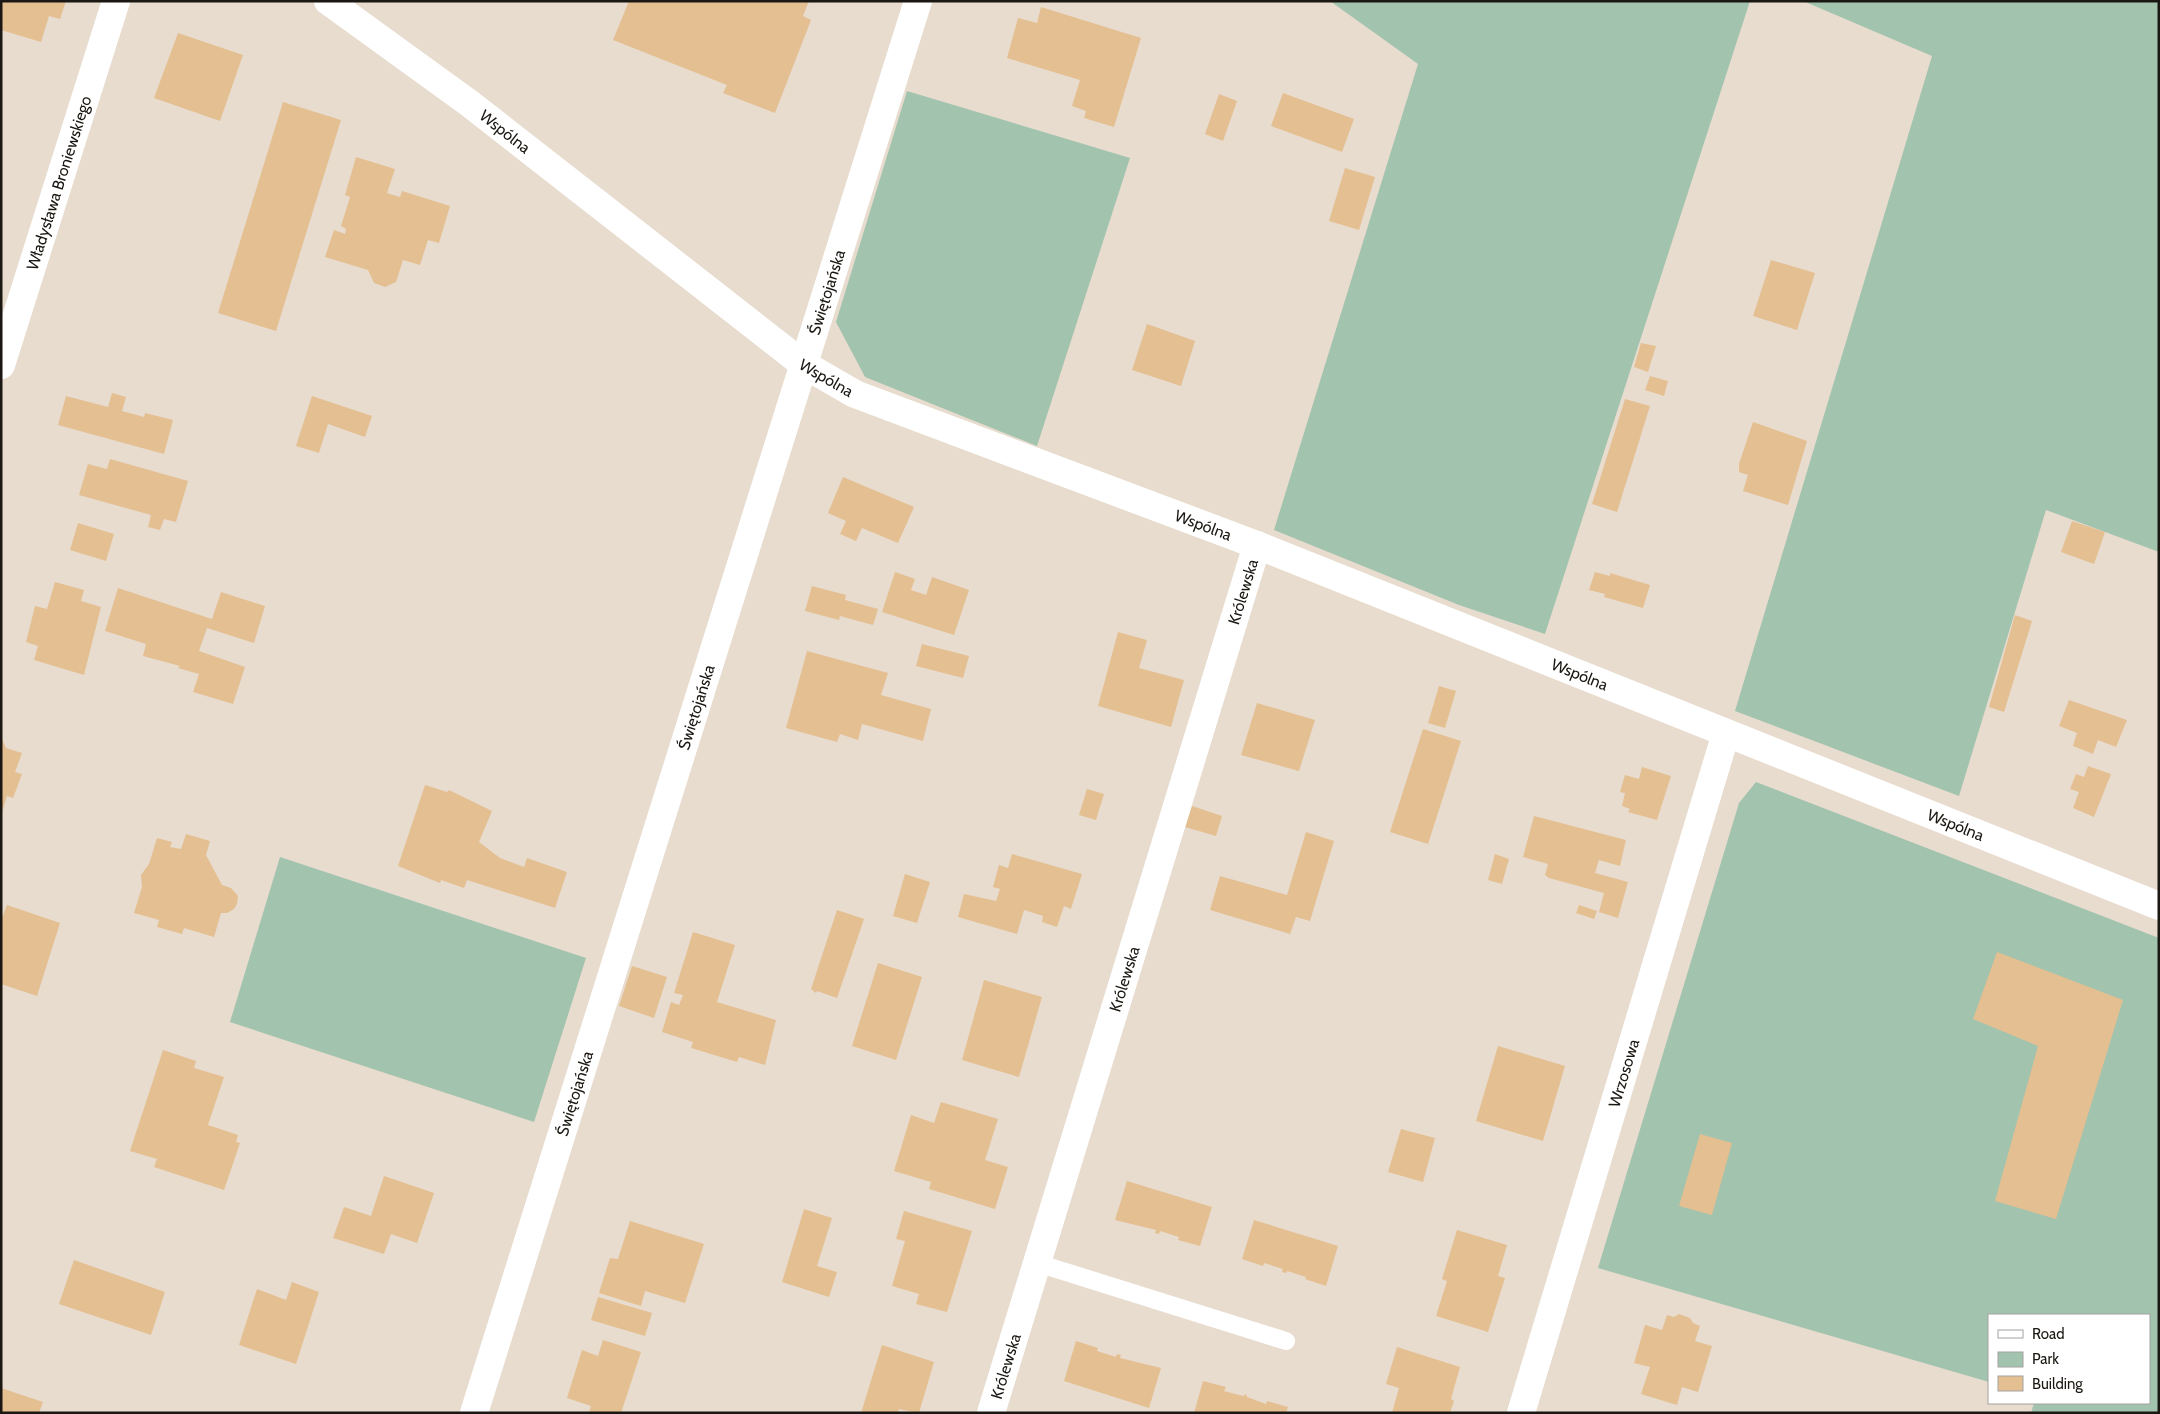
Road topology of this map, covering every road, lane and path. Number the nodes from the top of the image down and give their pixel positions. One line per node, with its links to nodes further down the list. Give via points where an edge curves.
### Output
1 (116, 1): 5 (street, Władysława Broniewskiego)
2 (328, 1): 4 (street, Wspólna, via 477,110)
3 (918, 1): 4 (street, Świętojańska)
4 (803, 364): 6 (street, Wspólna, via 856,394); 11 (street, Świętojańska)
5 (1, 365)
6 (1257, 545): 7 (street, Wspólna); 9 (street, Królewska)
7 (1726, 733): 8 (street, Wspólna); 13 (street, Wrzosowa)
8 (2159, 906)
9 (1037, 1264): 10 (lane); 12 (street, Królewska)
10 (1286, 1340)
11 (474, 1413)
12 (991, 1413)
13 (1520, 1413)

